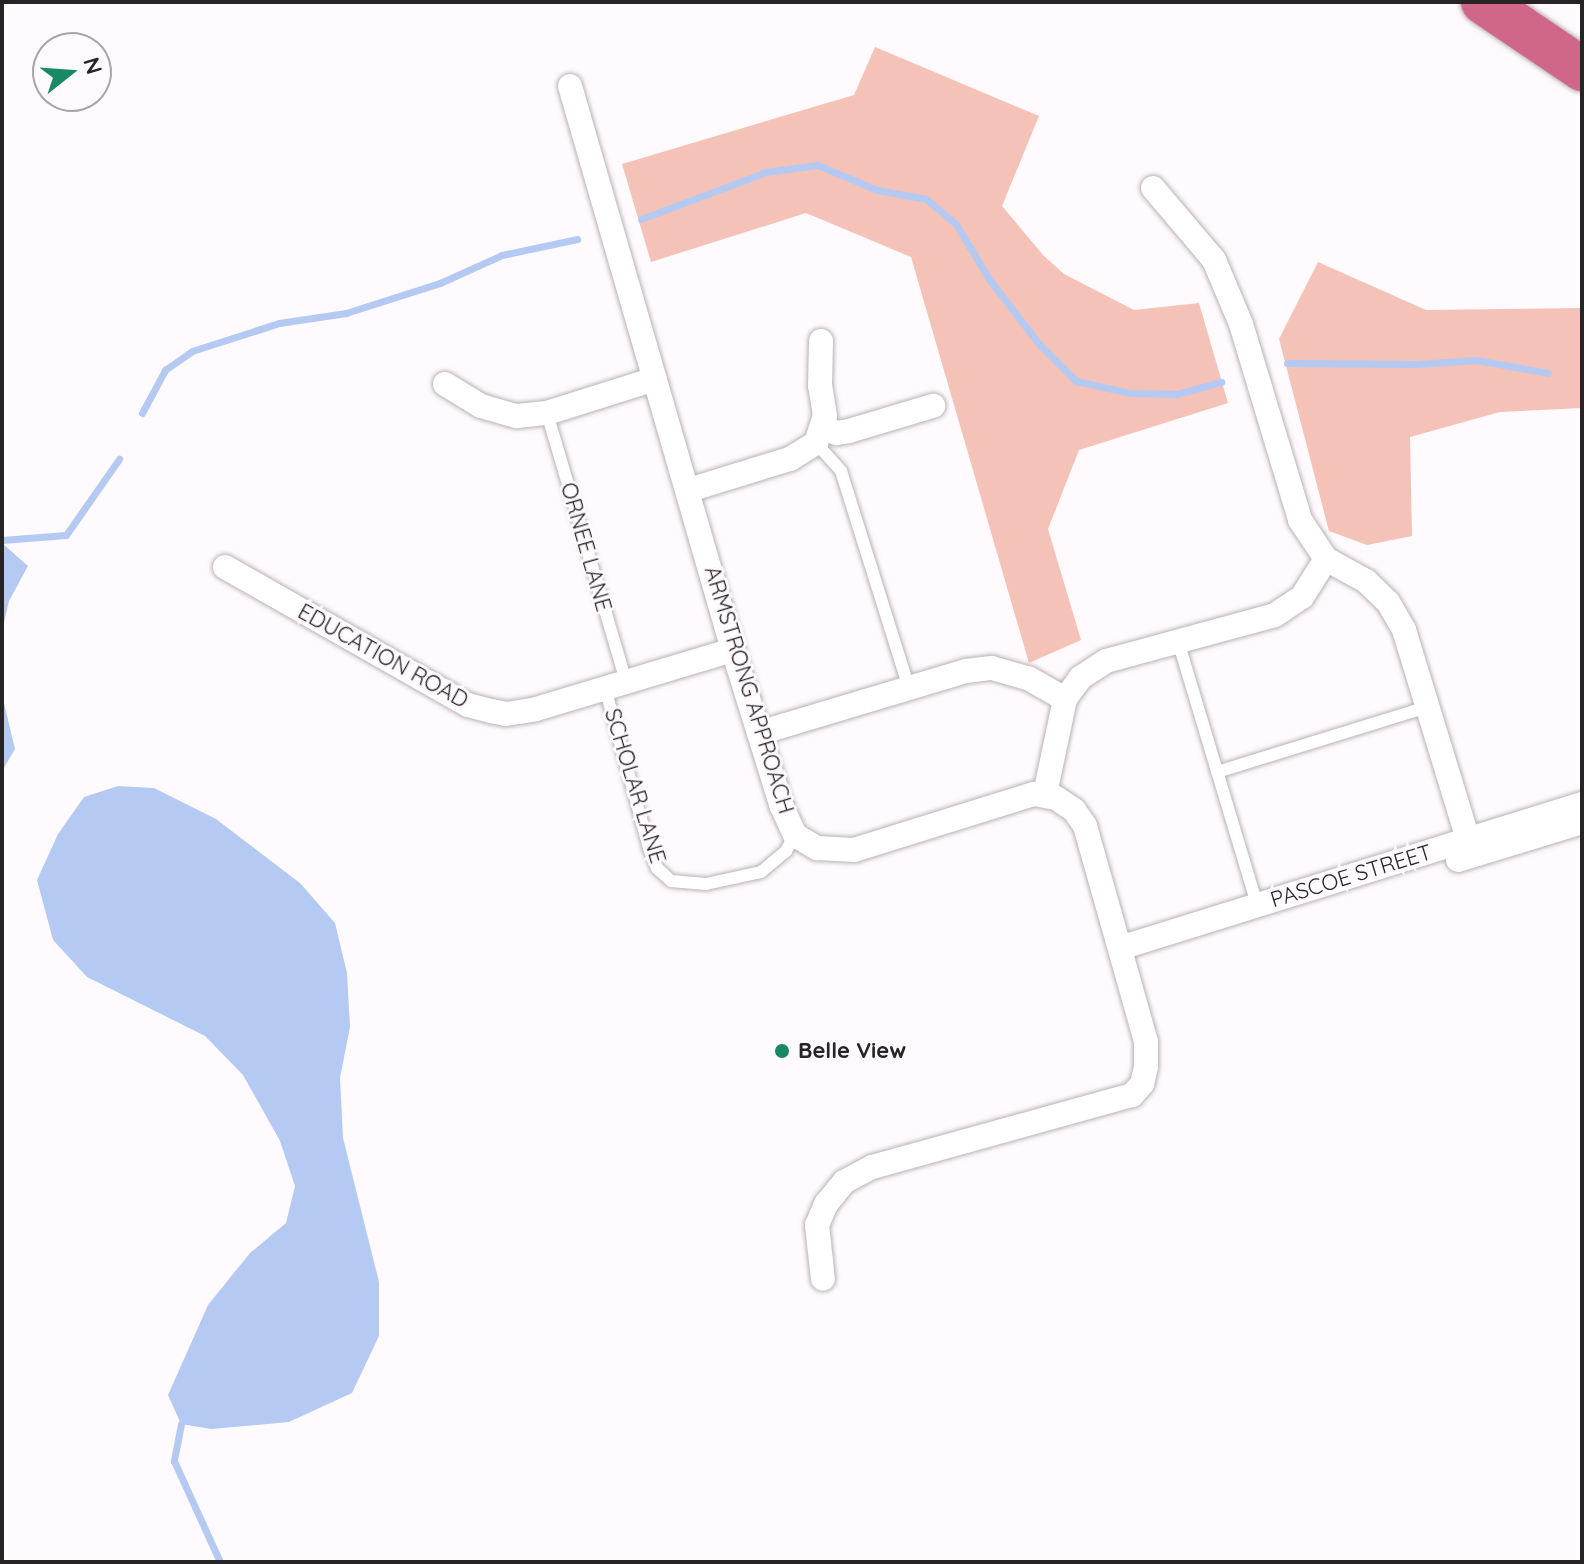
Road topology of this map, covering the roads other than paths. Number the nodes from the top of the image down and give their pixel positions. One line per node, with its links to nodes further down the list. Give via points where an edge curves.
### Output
1 (1483, 2): 2 (highway)
2 (1582, 69)
3 (570, 86): 6 (street, ARMSTRONG APPROACH)
4 (1153, 188): 12 (street, via 1214,260 1241,324 1300,520)
5 (821, 341): 10 (street)
6 (655, 379): 9 (street); 11 (street, ARMSTRONG APPROACH)
7 (445, 384): 9 (street, via 481,406 517,416)
8 (933, 406): 10 (street)
9 (547, 413): 16 (lane, ORNEE LANE)
10 (819, 436): 11 (street, via 790,459); 17 (lane, via 841,471)
11 (689, 490): 15 (street, ARMSTRONG APPROACH)
12 (1326, 559): 14 (street, via 1302,597 1275,615); 19 (street, via 1366,581 1388,602 1404,630)
13 (225, 567): 16 (street, EDUCATION ROAD, via 468,705 506,714 522,712)
14 (1178, 641): 18 (street, via 1106,661 1080,678); 21 (lane)
15 (733, 650): 16 (street, EDUCATION ROAD); 20 (street, ARMSTRONG APPROACH)
16 (615, 685): 25 (lane, SCHOLAR LANE, via 649,848 657,868 671,881 706,884 761,872 786,851)
17 (909, 688): 18 (street, via 992,668 1028,678); 20 (street)
18 (1065, 699): 22 (street)
19 (1427, 707): 21 (lane); 26 (street)
20 (759, 733): 25 (street, ARMSTRONG APPROACH)
21 (1217, 772): 27 (lane)
22 (1045, 794): 25 (street, ARMSTRONG APPROACH, via 854,850 817,848); 28 (street, via 1074,810 1085,826)
23 (1582, 804): 26 (street, PASCOE STREET)
24 (1582, 822): 26 (street, PASCOE STREET)
25 (795, 835)
26 (1471, 847): 27 (street, PASCOE STREET); 28 (street, PASCOE STREET)
27 (1257, 905): 28 (street, PASCOE STREET)
28 (1122, 954): 29 (street, via 1146,1042 1142,1084 1132,1095 872,1167 844,1182 817,1225)
29 (823, 1279)

